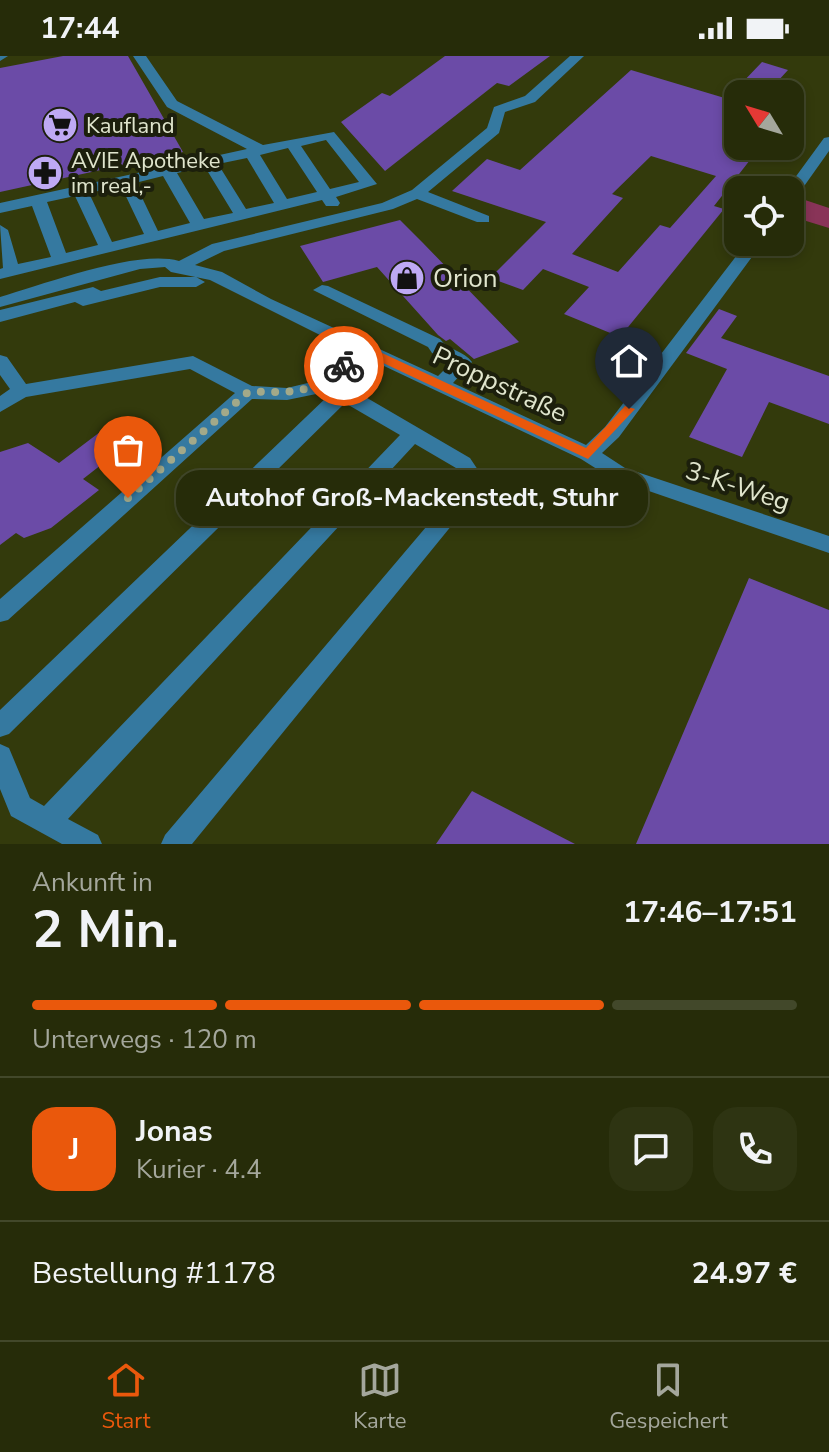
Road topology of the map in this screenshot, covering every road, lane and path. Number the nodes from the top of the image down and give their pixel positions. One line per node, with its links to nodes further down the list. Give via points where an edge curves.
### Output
1 (139, 56): 5 (street, via 172,104)
2 (578, 56): 11 (street, Proppstraße, via 530,99 499,110 494,130)
3 (829, 141): 8 (street)
4 (292, 143): 5 (street); 12 (street); 12 (street, via 329,135 369,184)
5 (256, 151): 6 (street); 14 (street)
6 (209, 162): 7 (street); 16 (street)
7 (168, 171): 9 (street); 19 (street)
8 (804, 176)
9 (126, 180): 10 (street); 21 (street)
10 (80, 190): 13 (street); 22 (street)
11 (417, 193): 17 (street, Proppstraße); 18 (street)
12 (326, 194): 14 (street); 17 (street)
13 (38, 200): 15 (street); 24 (street)
14 (283, 205): 16 (street)
15 (0, 208)
16 (242, 215): 19 (street)
17 (341, 216): 26 (street, Proppstraße, via 218,247)
18 (483, 219)
19 (199, 225): 21 (street)
20 (0, 230): 25 (street)
21 (153, 237): 22 (street)
22 (107, 248): 24 (street)
23 (744, 256): 38 (street, Proppstraße, via 612,432)
24 (60, 259): 25 (street)
25 (6, 272)
26 (184, 272): 28 (street, Proppstraße, via 165,262 139,264); 29 (street, Proppstraße, via 76,303 67,300); 30 (street, Proppstraße)
27 (322, 290): 32 (street, via 463,362)
28 (0, 302)
29 (0, 316)
30 (363, 348): 32 (street, Proppstraße); 33 (street)
31 (0, 361): 34 (street)
32 (440, 385): 38 (street, Proppstraße)
33 (332, 389): 35 (street); 37 (street); 41 (street)
34 (21, 391): 35 (street, via 193,362); 36 (street)
35 (248, 392): 40 (street)
36 (0, 405)
37 (414, 433): 43 (street); 45 (street, via 463,463 476,482)
38 (588, 454): 39 (street, 3-K-Weg, via 639,482)
39 (829, 545)
40 (0, 613)
41 (0, 726)
42 (0, 756): 43 (street, via 20,807)
43 (47, 822): 44 (street)
44 (88, 844)
45 (175, 844)

